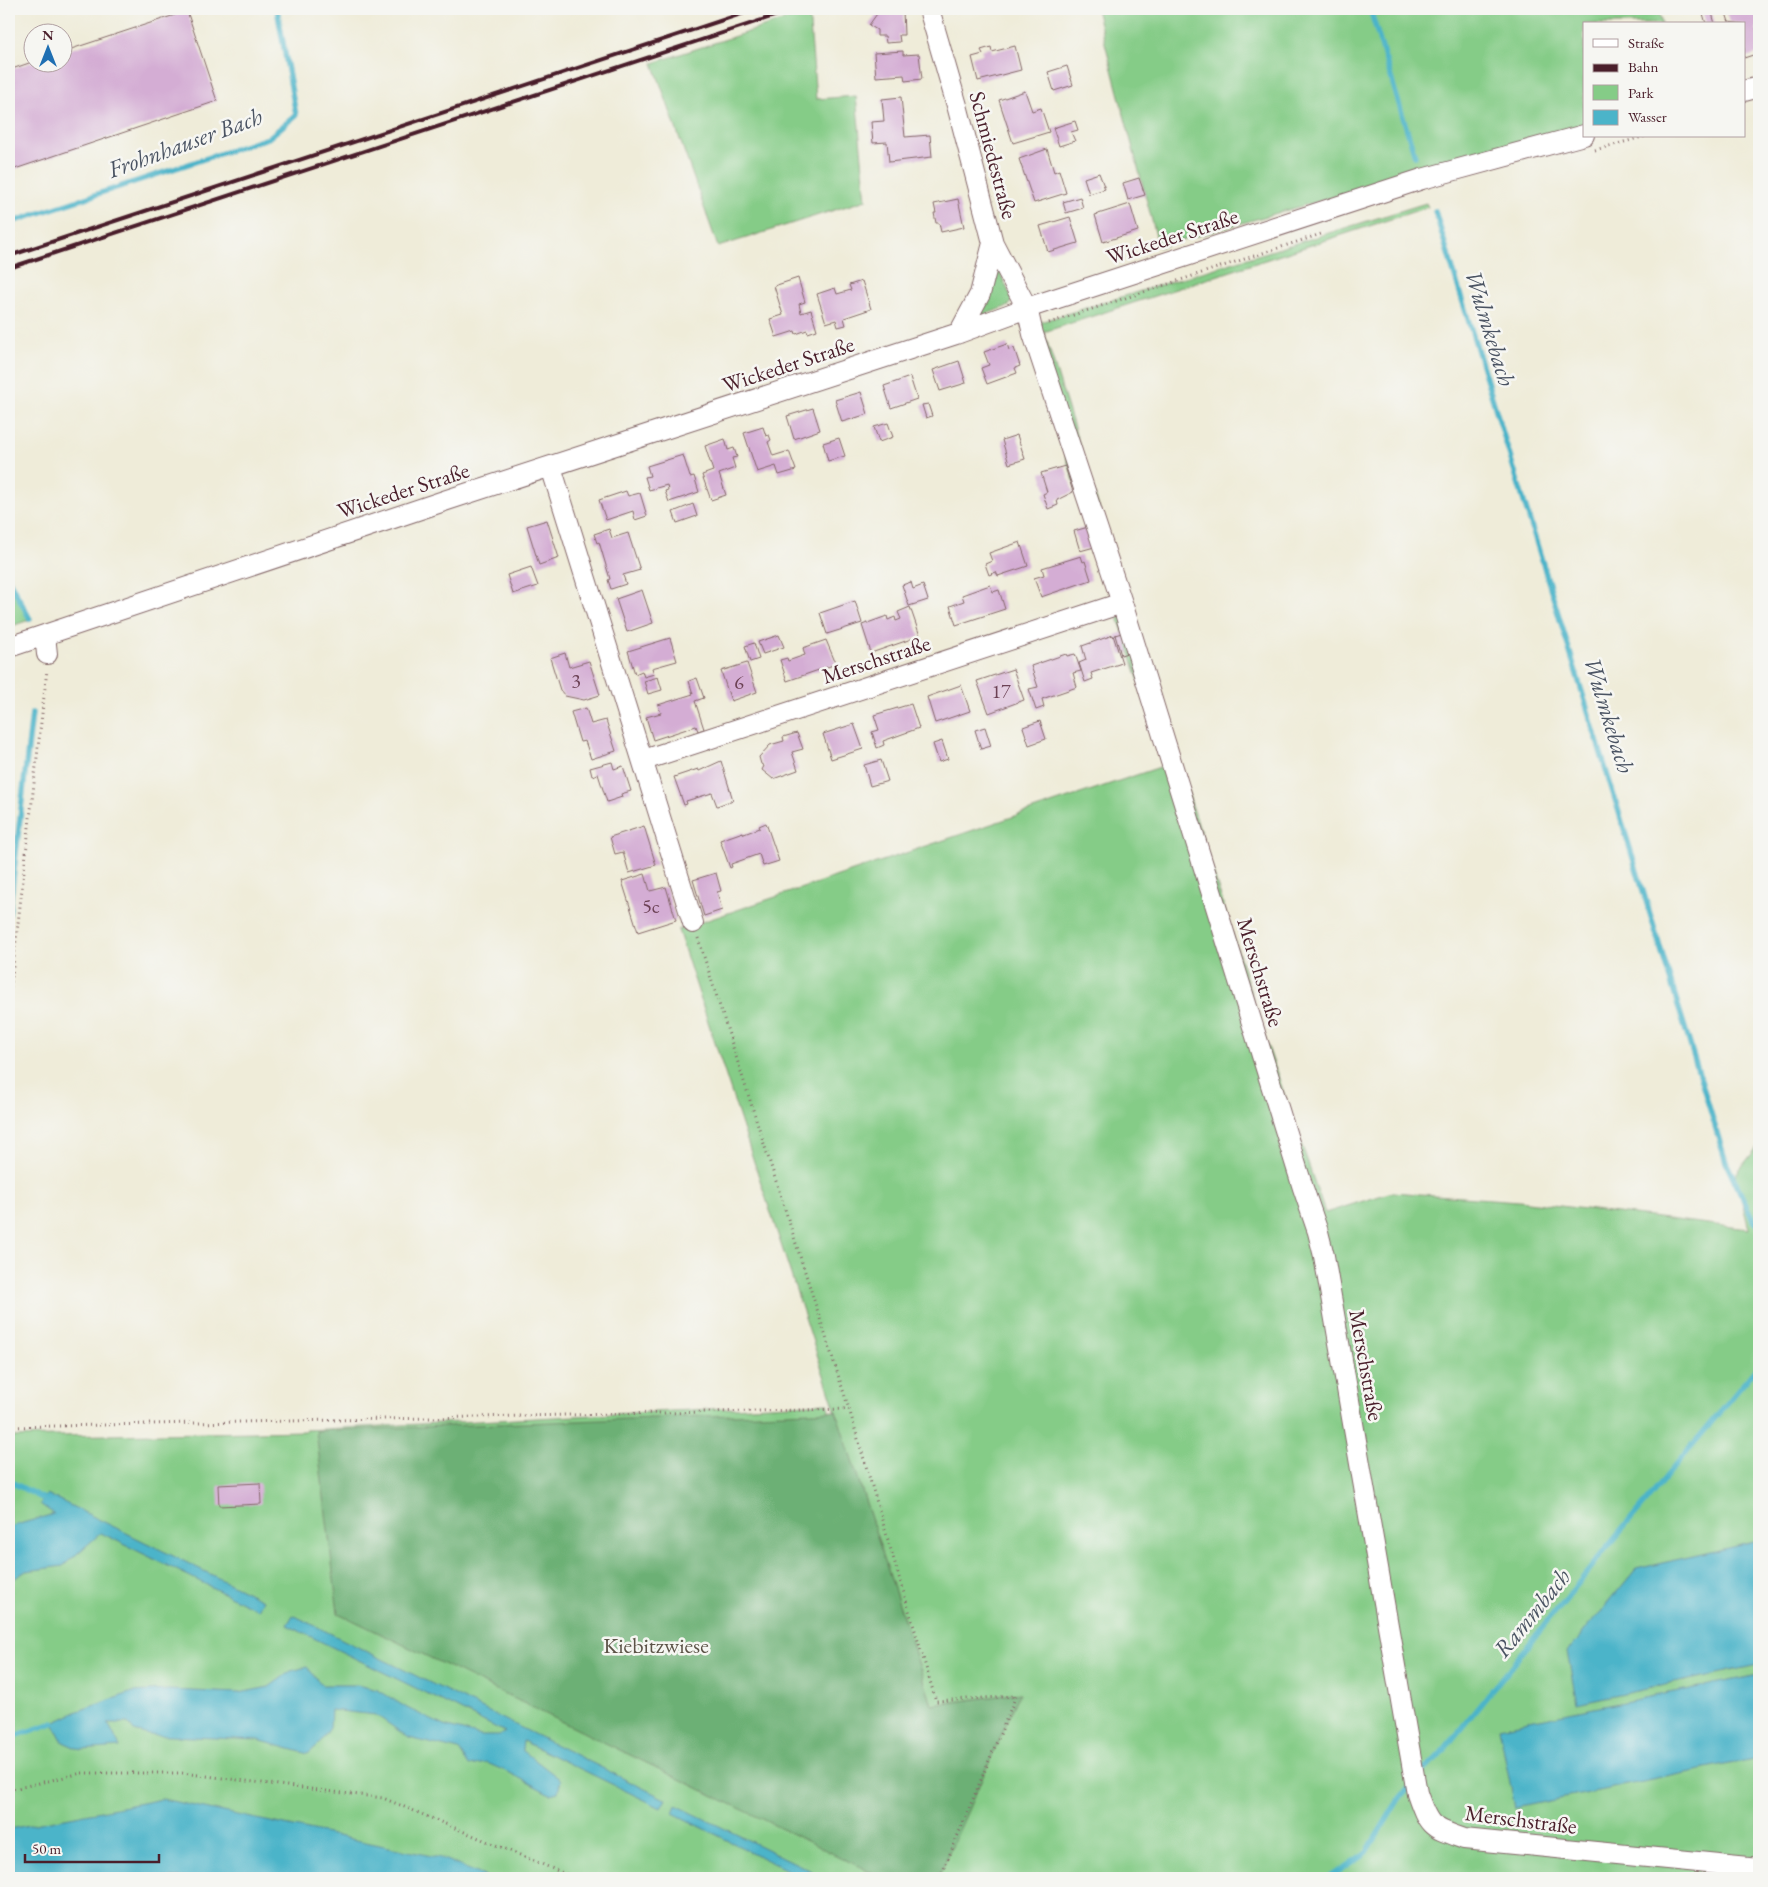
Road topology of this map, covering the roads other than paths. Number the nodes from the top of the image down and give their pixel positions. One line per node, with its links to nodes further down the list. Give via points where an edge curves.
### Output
1 (930, 9): 5 (street, Schmiedestraße)
2 (1759, 87): 3 (street)
3 (1746, 90)
4 (1589, 143): 6 (street, Wickeder Straße, via 1422,179)
5 (993, 243): 6 (street, Schmiedestraße); 7 (street, via 980,294)
6 (1028, 316): 7 (street, Wickeder Straße); 9 (street, Merschstraße)
7 (959, 333): 8 (street, Wickeder Straße)
8 (551, 466): 10 (street, Wickeder Straße, via 46,645); 11 (street)
9 (1122, 603): 11 (street, Merschstraße); 13 (street, Merschstraße, via 1318,1232 1417,1793 1424,1812 1434,1828 1464,1839)
10 (9, 647)
11 (644, 760): 12 (street)
12 (693, 923)
13 (1759, 1868)

